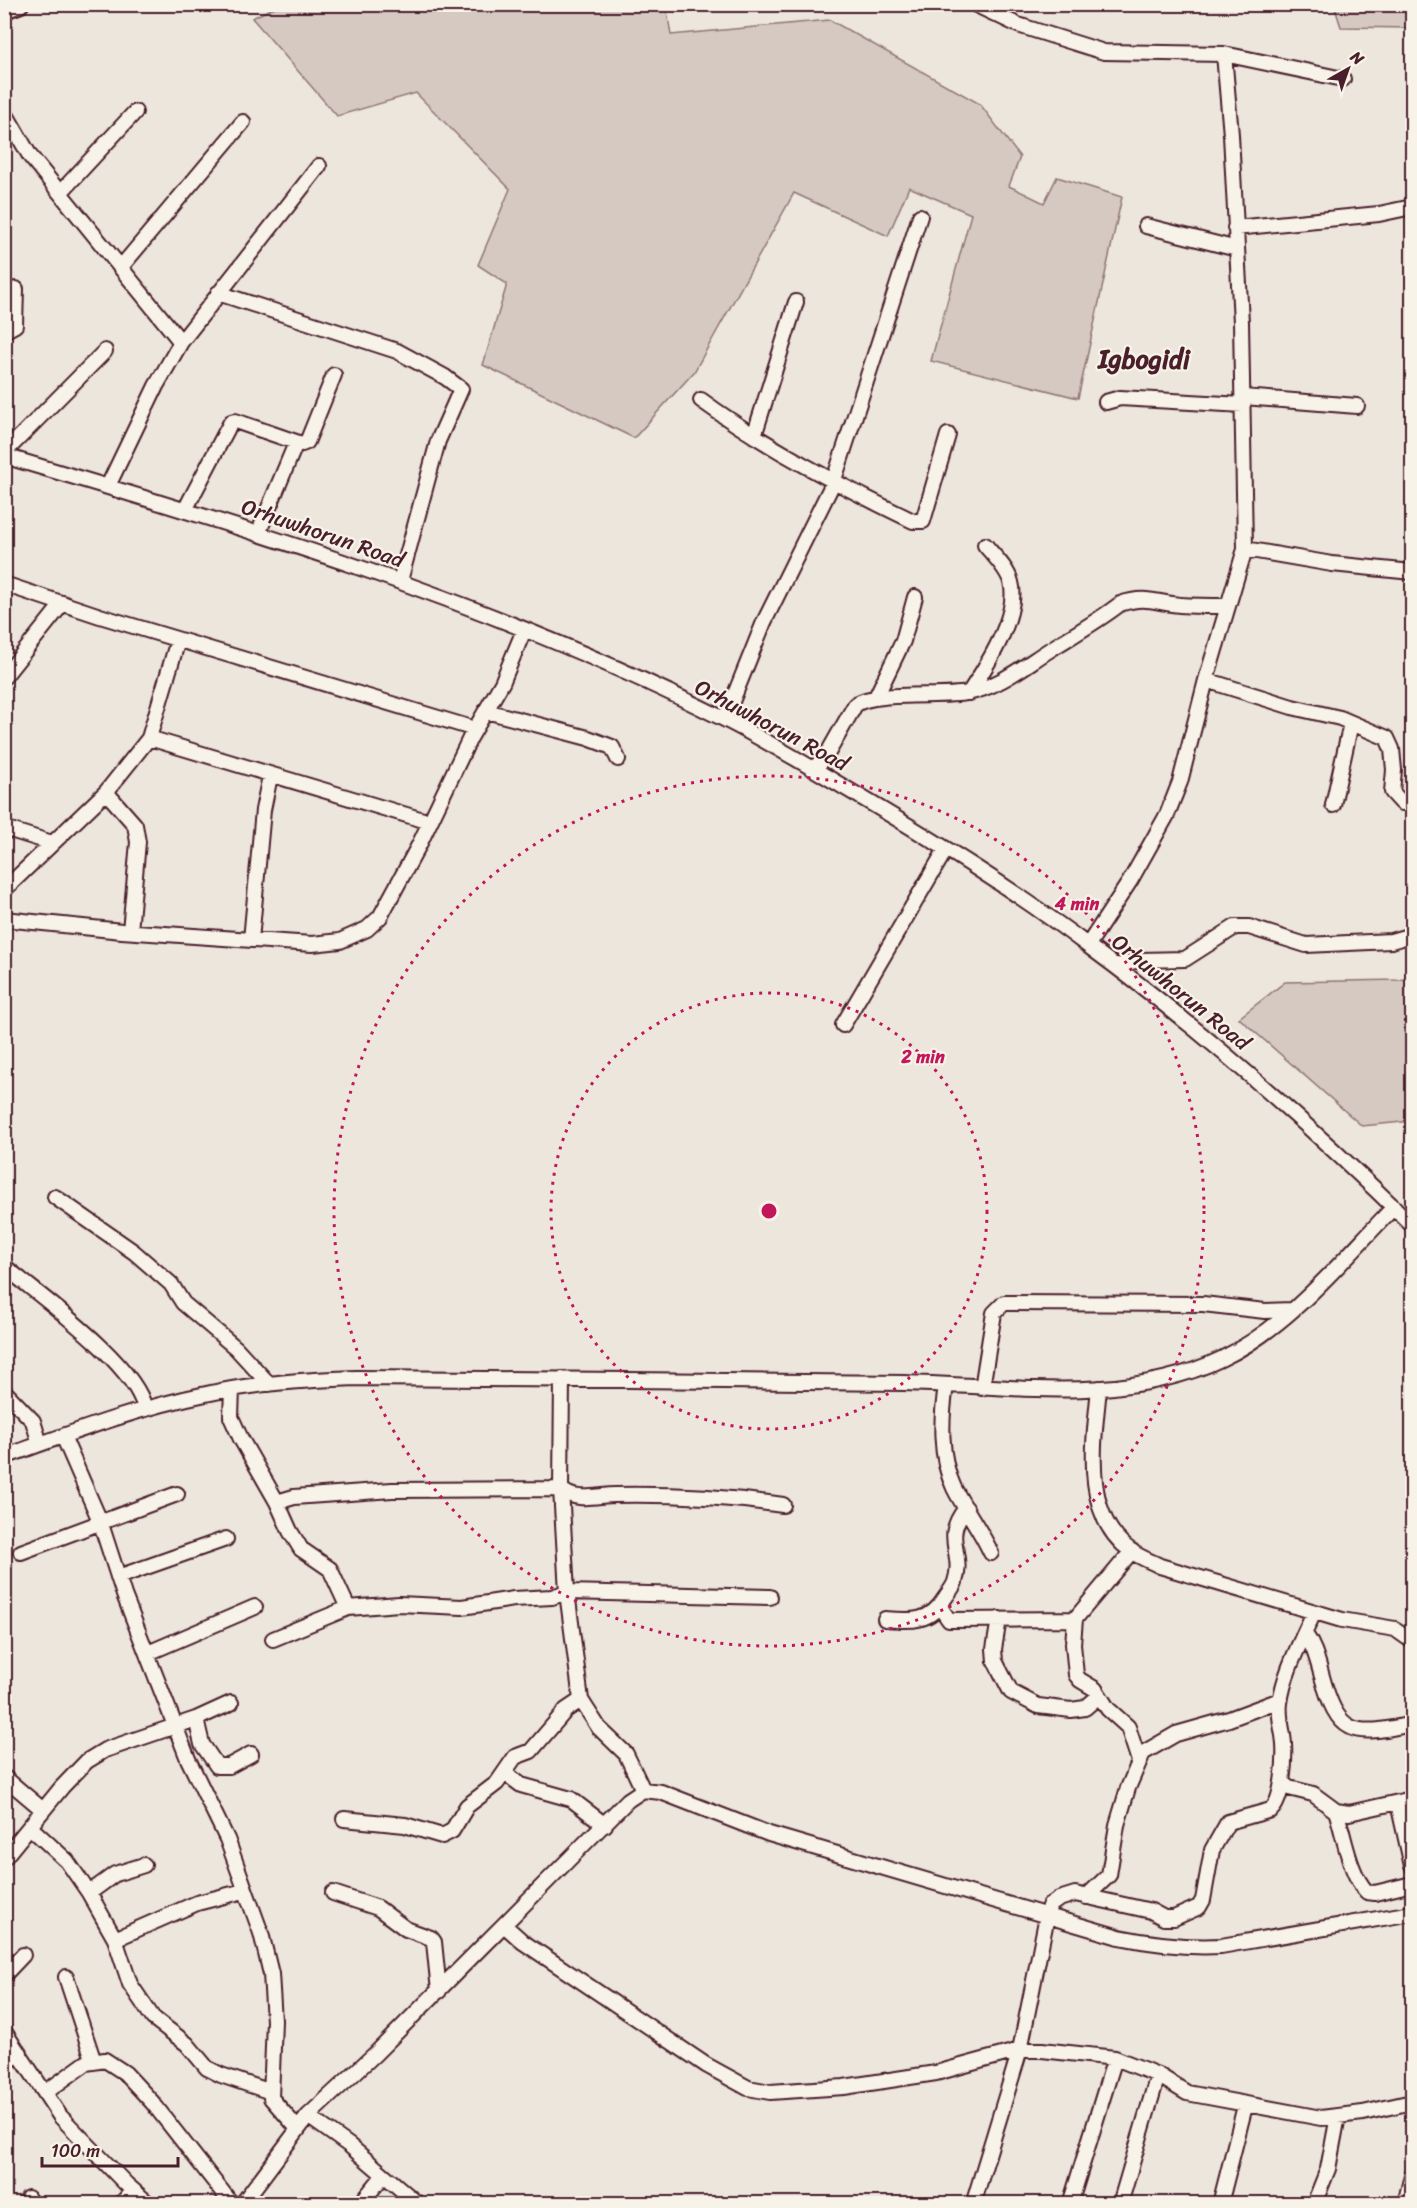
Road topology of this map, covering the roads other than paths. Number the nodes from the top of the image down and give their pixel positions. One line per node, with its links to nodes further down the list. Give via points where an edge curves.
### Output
1 (20, 4): 3 (main road)
2 (974, 4): 4 (street, via 1018,25 1104,52)
3 (4, 10)
4 (1224, 54): 5 (street); 14 (street)
5 (1343, 79)
6 (4, 111): 10 (street, via 30,156)
7 (135, 112): 10 (street)
8 (243, 122): 16 (street)
9 (319, 166): 18 (street)
10 (60, 193): 16 (street)
11 (1413, 207): 14 (street)
12 (920, 216): 32 (street)
13 (1146, 226): 15 (street)
14 (1236, 228): 15 (street)
15 (1237, 249): 25 (street)
16 (121, 267): 21 (street)
17 (16, 289): 20 (street, via 15,325)
18 (218, 293): 21 (street); 39 (street, via 397,351 461,389 438,441)
19 (796, 302): 29 (street)
20 (4, 331)
21 (181, 342): 33 (street)
22 (105, 351): 31 (street)
23 (334, 375): 30 (street, via 307,442)
24 (700, 400): 29 (street)
25 (1243, 401): 26 (street, via 1120,398); 27 (street); 37 (street)
26 (1106, 402)
27 (1358, 406)
28 (948, 435): 32 (street, via 923,521 913,521)
29 (754, 436): 32 (street)
30 (296, 443): 34 (street, via 235,421 231,423); 35 (street)
31 (4, 455): 33 (street, Orhuwhorun Road)
32 (833, 483): 51 (street, via 764,622)
33 (108, 486): 34 (street, Orhuwhorun Road)
34 (185, 510): 35 (street, Orhuwhorun Road)
35 (258, 534): 39 (street, Orhuwhorun Road)
36 (985, 545): 48 (street, via 1008,574 1012,598 1002,636)
37 (1245, 549): 38 (street, via 1332,564); 43 (street)
38 (1413, 572)
39 (400, 581): 44 (street, Orhuwhorun Road)
40 (4, 584): 42 (street)
41 (915, 597): 49 (street, via 903,641)
42 (63, 603): 45 (street); 46 (street)
43 (1228, 606): 47 (street); 48 (street, via 1178,605 1140,598 1120,604 1022,669)
44 (524, 630): 50 (street); 51 (street, Orhuwhorun Road)
45 (178, 639): 53 (street); 54 (street)
46 (4, 677)
47 (1206, 680): 52 (street); 70 (street, via 1180,782 1167,815)
48 (969, 693): 49 (street, via 927,698)
49 (876, 697): 56 (street, via 855,705 825,758)
50 (486, 711): 53 (street); 55 (street, via 588,738 612,747)
51 (725, 719): 56 (street, Orhuwhorun Road)
52 (1351, 723): 59 (street, via 1387,738 1392,748 1392,792 1402,803); 60 (street)
53 (476, 729): 61 (street)
54 (149, 738): 57 (street); 58 (street)
55 (618, 759)
56 (813, 769): 64 (street, Orhuwhorun Road)
57 (270, 776): 61 (street); 69 (street, via 263,810)
58 (106, 792): 63 (street); 67 (street, via 135,825 138,842)
59 (1413, 803)
60 (1333, 805)
61 (430, 822): 69 (street, via 380,917 367,929 340,941 312,944)
62 (4, 828): 63 (street)
63 (52, 843): 65 (street)
64 (946, 849): 70 (street, Orhuwhorun Road); 72 (street)
65 (4, 890)
66 (4, 919): 67 (street)
67 (130, 931): 69 (street)
68 (1413, 935): 71 (street, via 1391,941 1306,945 1249,927 1235,927 1185,959 1140,960)
69 (251, 940)
70 (1088, 945): 71 (street, Orhuwhorun Road)
71 (1115, 966): 74 (street, Orhuwhorun Road, via 1235,1061)
72 (843, 1025)
73 (55, 1197): 79 (street, via 134,1252 171,1284 183,1303 236,1348)
74 (1394, 1207): 75 (street, Orhuwhorun Road); 77 (street)
75 (1413, 1225)
76 (4, 1266): 85 (street, via 94,1341 134,1383)
77 (1291, 1310): 81 (street, via 1203,1304 1004,1303 994,1313); 82 (street, via 1255,1340 1221,1359 1150,1383)
78 (562, 1379): 79 (street, via 356,1378); 80 (street); 89 (street)
79 (269, 1384): 83 (street)
80 (946, 1385): 81 (street); 93 (street, via 942,1409 945,1462)
81 (982, 1388): 82 (street)
82 (1099, 1388): 96 (street, via 1097,1500 1115,1537)
83 (232, 1389): 85 (street); 91 (street, via 231,1417)
84 (4, 1391): 87 (street, via 33,1421)
85 (145, 1409): 86 (street)
86 (63, 1436): 87 (street); 94 (street)
87 (40, 1444): 88 (street)
88 (4, 1457)
89 (561, 1489): 91 (street, via 392,1490 294,1497); 92 (street, via 577,1498 736,1498); 100 (street)
90 (177, 1494): 94 (street)
91 (278, 1502): 104 (street, via 301,1549 330,1569)
92 (783, 1505)
93 (966, 1508): 98 (street); 103 (street, via 954,1527 957,1574)
94 (100, 1521): 97 (street); 99 (street)
95 (226, 1539): 99 (street)
96 (1131, 1551): 105 (street, via 1160,1566); 108 (street)
97 (21, 1552)
98 (991, 1553)
99 (118, 1577): 112 (street)
100 (567, 1592): 101 (street); 104 (street, via 552,1598 462,1606 399,1604); 114 (street)
101 (770, 1597)
102 (255, 1607): 112 (street)
103 (940, 1607): 106 (street, via 922,1620); 107 (street, via 949,1620)
104 (348, 1608): 110 (street)
105 (1314, 1612): 109 (street); 111 (street, via 1395,1629)
106 (885, 1619)
107 (999, 1619): 108 (street); 113 (street, via 995,1661 1011,1692 1038,1706 1071,1710 1085,1708)
108 (1075, 1619): 113 (street, via 1076,1675)
109 (1305, 1634): 115 (street); 118 (street, via 1312,1643 1324,1686 1341,1722 1350,1729 1365,1731)
110 (273, 1639)
111 (1413, 1641)
112 (148, 1653): 119 (street)
113 (1099, 1696): 121 (street, via 1128,1727)
114 (581, 1700): 122 (street, via 531,1751 515,1757); 125 (street, via 599,1728 626,1754)
115 (1280, 1700): 121 (street, via 1176,1734 1149,1749); 124 (street)
116 (231, 1702): 117 (street)
117 (196, 1719): 119 (street); 120 (street, via 202,1744 217,1766 229,1766)
118 (1413, 1724)
119 (175, 1725): 128 (street, via 105,1750 87,1761); 137 (street, via 227,1839)
120 (250, 1754)
121 (1139, 1761): 140 (street, via 1117,1825 1109,1875)
122 (505, 1773): 130 (street, via 467,1806 456,1826 442,1836 405,1825); 131 (street, via 521,1785 571,1799)
123 (4, 1777): 128 (street)
124 (1282, 1783): 129 (street, via 1313,1794); 140 (street, via 1274,1808 1228,1822 1212,1850 1199,1906 1174,1918 1164,1918 1151,1911)
125 (643, 1790): 131 (street); 142 (street, via 661,1792 769,1834)
126 (1413, 1799): 127 (street)
127 (1398, 1803): 129 (street, via 1349,1813); 135 (street)
128 (44, 1810): 132 (street)
129 (1336, 1810): 136 (street, via 1346,1851 1367,1892)
130 (344, 1819)
131 (605, 1825): 143 (street)
132 (30, 1827): 133 (street); 138 (street, via 67,1861)
133 (4, 1858)
134 (144, 1864): 138 (street, via 115,1874)
135 (1413, 1866)
136 (1413, 1884)
137 (244, 1891): 144 (street, via 197,1903); 157 (street, via 261,1933 271,1974)
138 (89, 1893): 144 (street)
139 (333, 1893): 148 (street, via 378,1908 406,1929 431,1938)
140 (1086, 1898): 142 (street, via 1075,1894 1059,1899 1049,1906)
141 (1413, 1912): 142 (street, via 1192,1948 1119,1937)
142 (1046, 1915): 150 (street)
143 (504, 1926): 148 (street); 150 (street, via 706,2066 748,2088 771,2092 844,2087 936,2073)
144 (115, 1939): 157 (street, via 130,1984 153,2018 187,2044 207,2068)
145 (23, 1954): 146 (street)
146 (4, 1975)
147 (66, 1977): 153 (street)
148 (439, 1991): 160 (street)
149 (4, 2031): 151 (street)
150 (1020, 2050): 152 (street); 172 (street)
151 (20, 2053): 154 (street); 156 (street)
152 (1115, 2058): 155 (street); 173 (street)
153 (94, 2062): 156 (street, via 86,2063); 168 (street, via 105,2060 135,2084)
154 (4, 2064)
155 (1158, 2075): 159 (street, via 1187,2093); 174 (street)
156 (46, 2092): 165 (street, via 60,2116)
157 (271, 2092): 162 (street, via 277,2107)
158 (1413, 2102): 161 (street)
159 (1245, 2106): 161 (street, via 1322,2118); 175 (street)
160 (308, 2116): 162 (street); 163 (street)
161 (1338, 2116): 176 (street, via 1328,2169)
162 (298, 2128): 169 (street)
163 (384, 2175): 170 (street); 171 (street)
164 (1413, 2175): 177 (street)
165 (133, 2190): 166 (street); 167 (street)
166 (121, 2204)
167 (149, 2204)
168 (232, 2204)
169 (242, 2204)
170 (360, 2204)
171 (418, 2204)
172 (976, 2204)
173 (1070, 2204)
174 (1120, 2204)
175 (1220, 2204)
176 (1314, 2204)
177 (1405, 2204)

